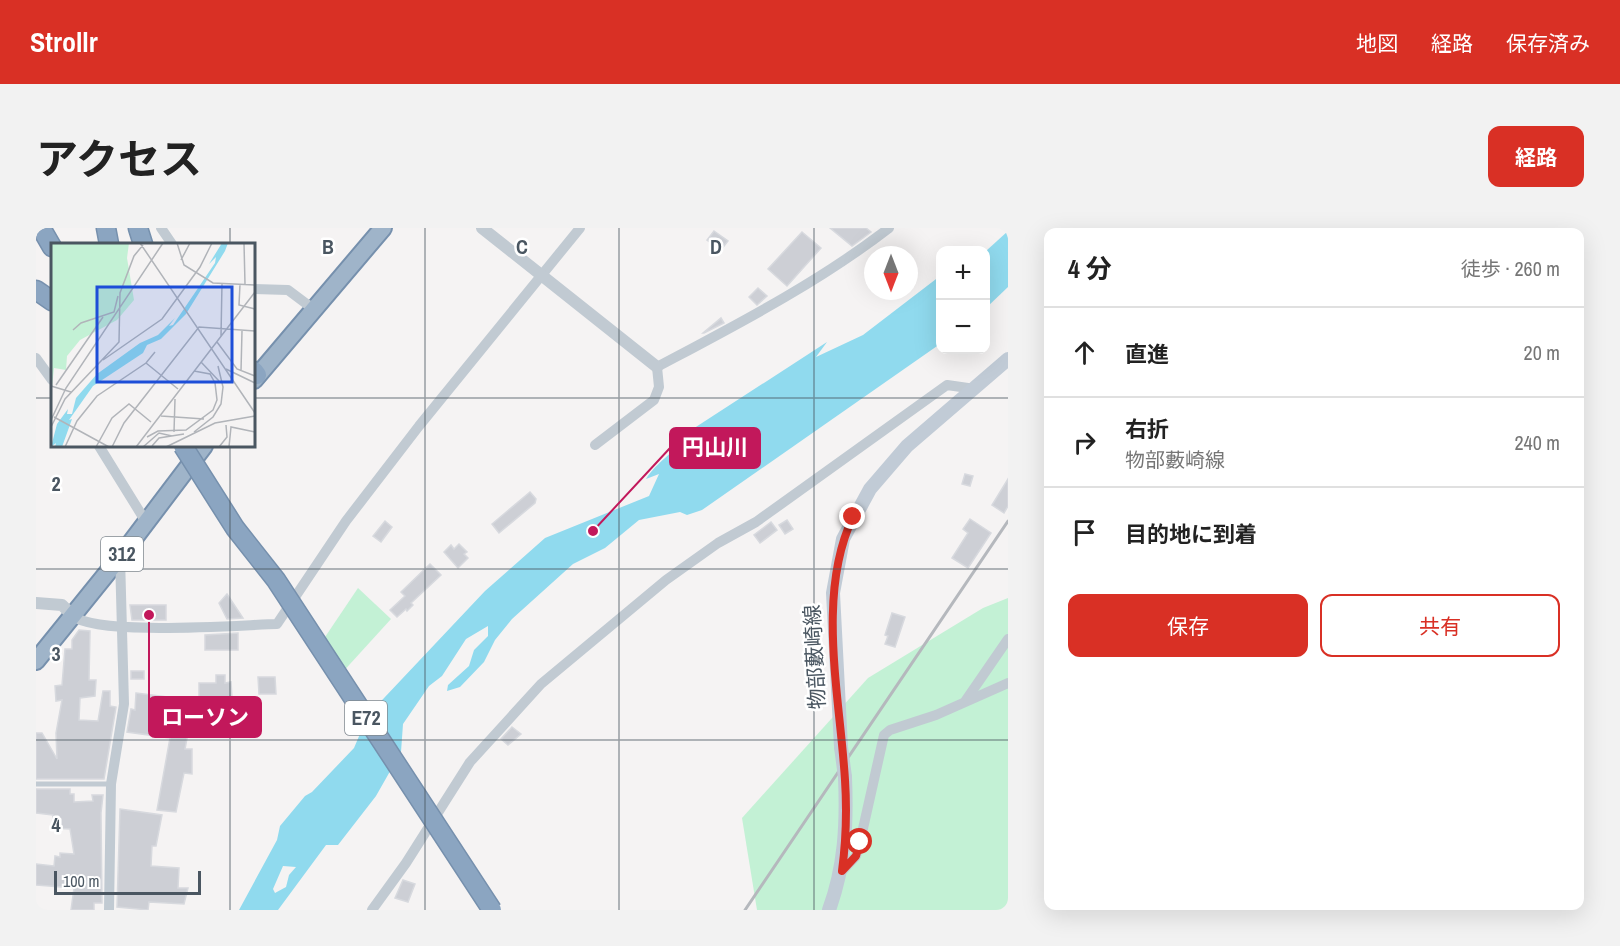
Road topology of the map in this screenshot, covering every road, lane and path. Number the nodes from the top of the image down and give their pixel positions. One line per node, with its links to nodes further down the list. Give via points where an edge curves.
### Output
1 (106, 228): 9 (highway)
2 (128, 228): 10 (highway)
3 (138, 228): 11 (highway)
4 (161, 228): 12 (street)
5 (383, 228): 17 (highway)
6 (482, 228): 13 (street)
7 (580, 228): 13 (street)
8 (889, 228): 20 (street, via 864,248 751,317)
9 (109, 243)
10 (132, 243)
11 (143, 243)
12 (171, 243)
13 (542, 276): 20 (street); 36 (street, via 346,521 277,624)
14 (255, 289): 17 (street, via 288,290)
15 (36, 290): 16 (highway)
16 (51, 300)
17 (312, 308): 21 (highway)
18 (36, 358): 22 (street)
19 (1008, 359): 23 (main road, 物部藪崎線)
20 (657, 367): 24 (street, via 659,387 654,400)
21 (255, 374)
22 (51, 379)
23 (975, 389): 43 (main road, 物部藪崎線, bridge, via 907,446 870,489 843,539 833,593 847,812); 45 (street, via 947,386 756,522 666,580 541,684 470,762)
24 (596, 445)
25 (100, 447): 30 (street)
26 (175, 447): 31 (highway, bridge)
27 (184, 447): 31 (highway, E72, bridge)
28 (191, 447): 33 (highway, bridge, via 262,549)
29 (203, 447): 30 (highway, 312)
30 (146, 522): 32 (highway, 312)
31 (235, 528): 33 (highway, E72, bridge)
32 (120, 557): 35 (highway, 312); 36 (street)
33 (276, 580): 46 (highway, E72, bridge)
34 (36, 603): 35 (street, via 62,605)
35 (73, 616): 36 (street, via 81,622); 38 (highway, 312)
36 (120, 627): 42 (street, via 124,704)
37 (1008, 639): 40 (street)
38 (36, 661)
39 (1008, 683): 40 (street)
40 (966, 700): 43 (street, via 884,735 856,856)
41 (36, 784): 42 (lane)
42 (111, 784): 44 (street)
43 (842, 871): 47 (main road, 物部藪崎線)
44 (109, 910)
45 (372, 910)
46 (492, 910)
47 (829, 910)

